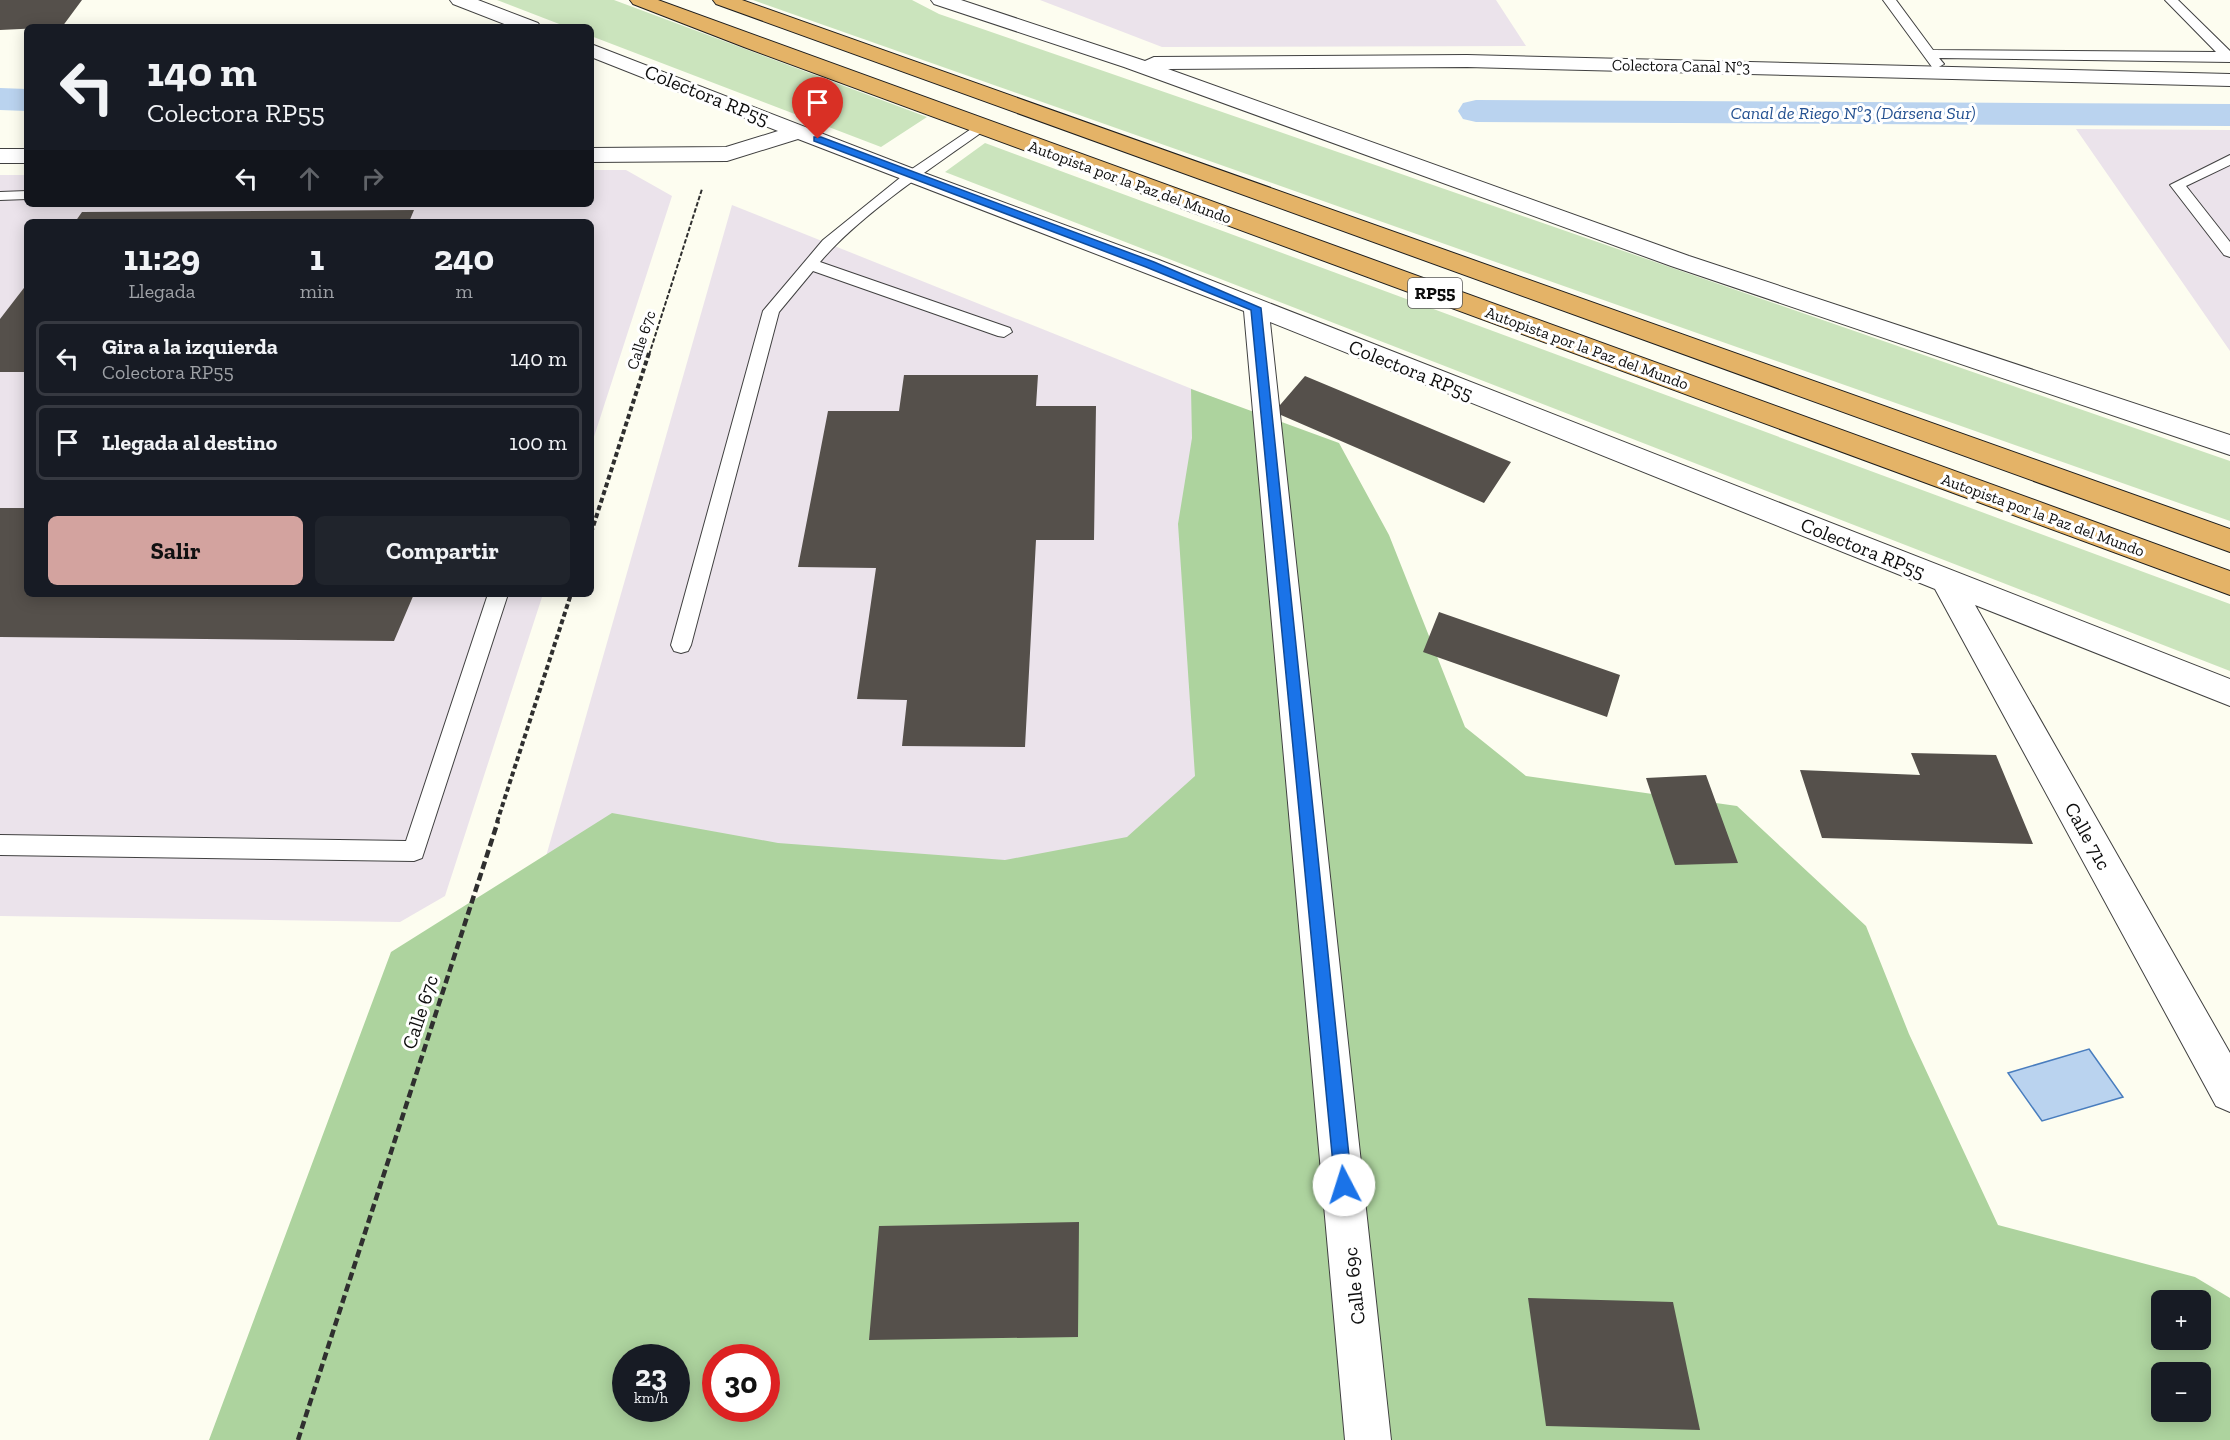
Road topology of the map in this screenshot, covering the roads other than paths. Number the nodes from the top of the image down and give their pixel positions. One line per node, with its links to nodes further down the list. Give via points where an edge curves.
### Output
1 (460, 0): 7 (street)
2 (640, 0): 14 (highway, Autopista por la Paz del Mundo / RP55)
3 (723, 0): 28 (highway, Autopista por la Paz del Mundo / RP55)
4 (941, 0): 11 (street)
5 (1889, 0): 9 (lane)
6 (2171, 0): 10 (lane)
7 (523, 24)
8 (594, 51): 15 (street, Colectora RP55)
9 (1929, 54): 10 (lane); 12 (lane)
10 (2229, 57)
11 (1131, 63): 12 (street, Colectora Canal Nº3, via 1467,61); 27 (street, via 1680,261)
12 (1946, 73): 13 (street, Colectora Canal Nº3)
13 (2230, 80)
14 (980, 127): 20 (lane); 30 (highway, Autopista por la Paz del Mundo / RP55)
15 (799, 132): 16 (street, via 727,154); 20 (street, Colectora RP55)
16 (594, 155)
17 (0, 156): 18 (street)
18 (24, 156)
19 (2230, 159): 23 (lane, via 2177,185)
20 (911, 176): 24 (lane, via 828,243); 25 (street, Colectora RP55, via 1150,264)
21 (24, 195): 22 (lane)
22 (0, 196)
23 (2230, 252)
24 (810, 264): 26 (lane); 32 (lane, via 771,311)
25 (1256, 308): 29 (street, Colectora RP55); 36 (street, Calle 69c)
26 (1004, 332)
27 (2230, 445)
28 (2230, 542)
29 (1946, 581): 33 (street, Colectora RP55); 35 (street, Calle 71c)
30 (2230, 583)
31 (497, 597): 34 (lane, via 414,851)
32 (681, 645)
33 (2230, 693)
34 (0, 845)
35 (2230, 1092)
36 (1368, 1440)

